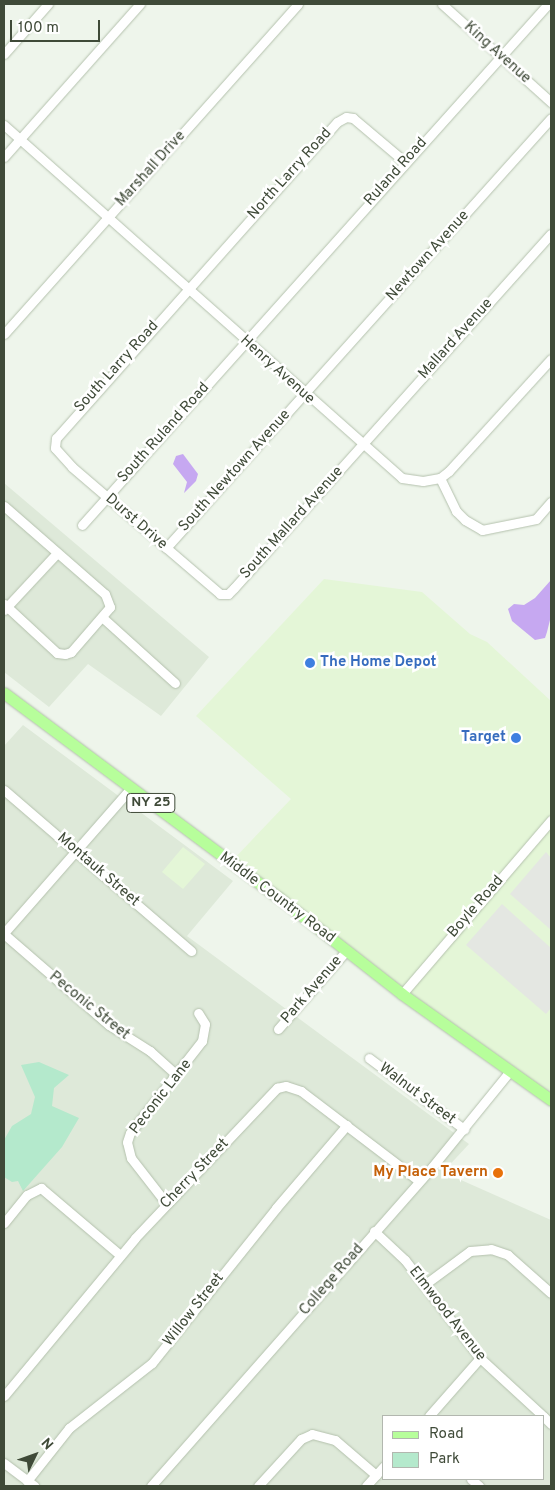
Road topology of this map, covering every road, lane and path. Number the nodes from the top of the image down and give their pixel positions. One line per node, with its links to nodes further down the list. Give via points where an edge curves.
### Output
1 (48, 4): 6 (street)
2 (140, 4): 11 (street)
3 (298, 4): 14 (street, Marshall Drive)
4 (442, 4): 7 (street, King Avenue)
5 (548, 4): 7 (street, Ruland Road)
6 (4, 54)
7 (501, 57): 8 (street, King Avenue); 13 (street, Ruland Road)
8 (551, 102)
9 (551, 118): 20 (street, Newtown Avenue)
10 (4, 125): 11 (street, Henry Avenue)
11 (19, 139): 12 (street); 14 (street, Henry Avenue)
12 (4, 157)
13 (405, 162): 16 (street, North Larry Road, via 353,118 346,117 337,122); 18 (street, Ruland Road)
14 (108, 218): 16 (street, Henry Avenue); 17 (street, Marshall Drive)
15 (551, 234): 21 (street, Mallard Avenue)
16 (187, 290): 18 (street, Henry Avenue); 22 (street, South Larry Road, via 59,432)
17 (4, 334)
18 (246, 342): 20 (street, Henry Avenue); 24 (street, South Ruland Road)
19 (551, 359): 23 (street)
20 (305, 394): 21 (street, Henry Avenue); 28 (street, South Newtown Avenue)
21 (361, 445): 23 (street, Henry Avenue, via 402,478 423,482); 30 (street, South Mallard Avenue, via 234,588 228,594)
22 (55, 448): 24 (street, Durst Drive)
23 (440, 478): 25 (street, via 456,511 482,530 524,524 536,519)
24 (107, 497): 27 (street, South Ruland Road); 28 (street, Durst Drive)
25 (551, 502)
26 (4, 506): 29 (street)
27 (82, 525)
28 (166, 548): 30 (street, Durst Drive)
29 (57, 553): 31 (street); 32 (street, via 105,594 110,607)
30 (220, 594)
31 (5, 607): 32 (street, via 57,653 64,654 71,652)
32 (103, 618): 33 (street)
33 (175, 683)
34 (4, 694): 35 (main road, Middle Country Road / NY 25)
35 (131, 788): 38 (street); 41 (main road, Middle Country Road / NY 25)
36 (4, 790): 38 (street, Montauk Street)
37 (551, 820): 42 (street, Boyle Road)
38 (75, 852): 39 (street); 40 (street, Montauk Street)
39 (4, 934): 47 (street, Peconic Street, via 109,1025)
40 (191, 951)
41 (346, 951): 42 (main road, Middle Country Road / NY 25); 44 (street, Park Avenue)
42 (402, 994): 46 (main road, Middle Country Road / NY 25)
43 (198, 1013): 47 (street, Peconic Lane, via 205,1024 202,1042)
44 (278, 1029)
45 (369, 1058): 50 (street, Walnut Street)
46 (510, 1071): 48 (main road, Middle Country Road / NY 25); 50 (street, College Road)
47 (178, 1075): 52 (street, Peconic Lane, via 130,1133 127,1142 131,1158)
48 (551, 1100)
49 (347, 1125): 51 (street, Cherry Street); 52 (street, Cherry Street, via 302,1091 282,1086 272,1092); 65 (street, Willow Street, via 152,1363 69,1428)
50 (464, 1129): 51 (street, College Road)
51 (419, 1181): 54 (street, College Road)
52 (166, 1202): 55 (street, Cherry Street)
53 (4, 1223): 55 (street, via 27,1195 42,1188)
54 (374, 1232): 56 (street, Elmwood Avenue, via 405,1260); 66 (street, College Road)
55 (120, 1255): 59 (street, Cherry Street)
56 (424, 1285): 57 (street, via 470,1251 491,1249 508,1255); 58 (street, Elmwood Avenue)
57 (551, 1293)
58 (480, 1358): 60 (street); 61 (street, Elmwood Avenue)
59 (4, 1396)
60 (430, 1415)
61 (543, 1415)
62 (4, 1463): 65 (street)
63 (382, 1468): 64 (street)
64 (376, 1475): 67 (street, via 335,1440 312,1434 290,1450); 68 (street)
65 (30, 1484)
66 (151, 1486)
67 (258, 1486)
68 (366, 1486)

